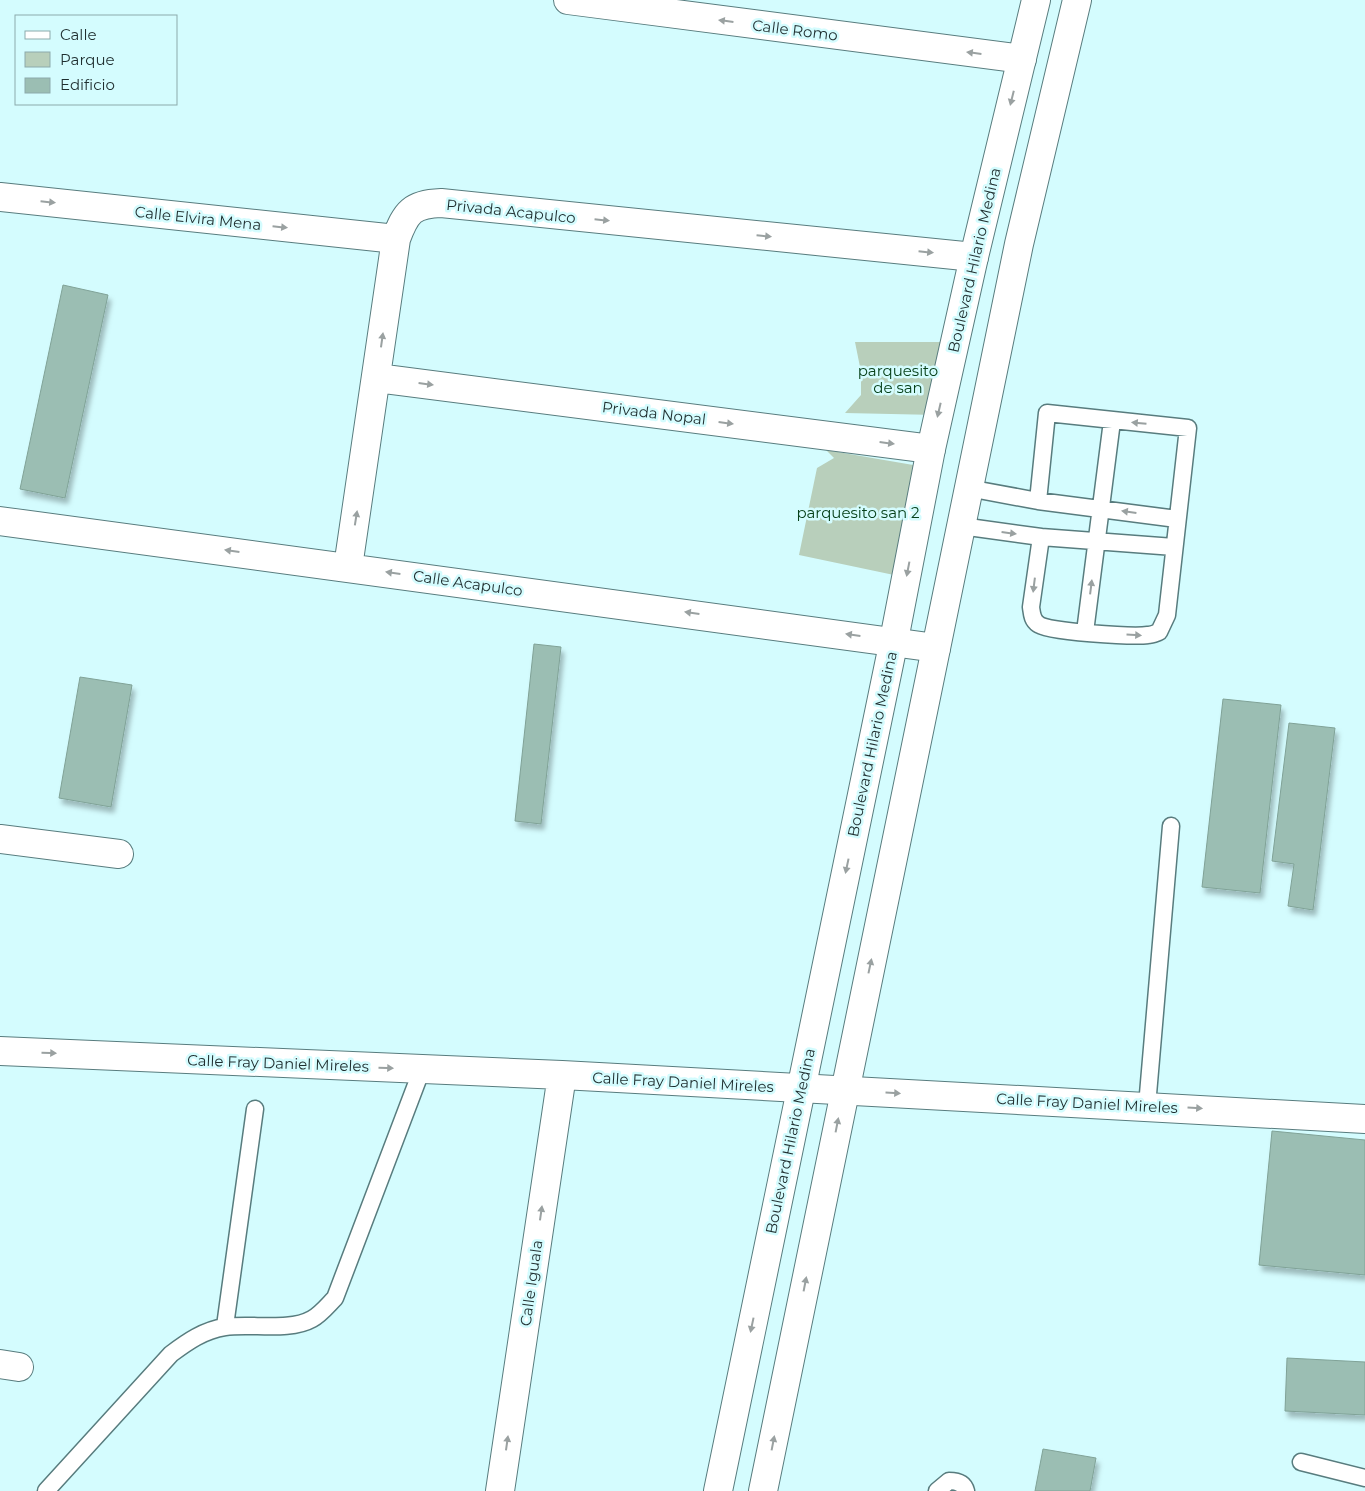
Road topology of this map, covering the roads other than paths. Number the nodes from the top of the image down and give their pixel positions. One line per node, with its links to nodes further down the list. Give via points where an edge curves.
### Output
1 (568, 0): 4 (street, Calle Romo, one-way to 1)
2 (1036, 0): 4 (street, Boulevard Hilario Medina)
3 (1077, 0): 11 (street, via 1019,244)
4 (1022, 59): 7 (street, Boulevard Hilario Medina, one-way to 7)
5 (0, 197): 6 (street, Calle Elvira Mena, one-way to 6)
6 (396, 239): 7 (street, Privada Acapulco, one-way to 7, via 403,220 412,209 426,204 441,204); 8 (street, Privada Acapulco, one-way to 6)
7 (974, 257): 10 (street, Boulevard Hilario Medina, one-way to 10)
8 (377, 378): 10 (street, Privada Nopal, one-way to 10); 20 (street, Privada Acapulco, one-way to 8)
9 (1112, 420): 12 (lane, via 1047,413); 13 (lane); 14 (lane, one-way to 9, via 1188,428)
10 (931, 449): 22 (street, Boulevard Hilario Medina, one-way to 22)
11 (968, 488): 12 (lane); 16 (street)
12 (1038, 501): 13 (lane)
13 (1101, 508): 14 (lane, one-way to 13); 18 (lane)
14 (1177, 519): 19 (lane)
15 (0, 521): 20 (street, Calle Acapulco, one-way to 15)
16 (961, 526): 17 (lane, one-way to 17); 23 (street)
17 (1040, 536): 18 (lane); 21 (lane, one-way to 21, via 1032,618 1046,629)
18 (1096, 541): 19 (lane); 21 (lane, one-way to 18)
19 (1174, 547): 21 (lane, one-way to 19, via 1148,635 1159,632 1167,615)
20 (348, 566): 22 (street, Calle Acapulco, one-way to 20)
21 (1085, 632)
22 (894, 640): 23 (street, Calle Acapulco); 30 (street, Boulevard Hilario Medina, one-way to 30)
23 (936, 648): 31 (street, one-way to 23)
24 (1171, 826): 32 (lane)
25 (0, 840): 26 (street)
26 (119, 854)
27 (0, 1051): 28 (street, Calle Fray Daniel Mireles, one-way to 28)
28 (422, 1069): 29 (street, Calle Fray Daniel Mireles); 35 (lane, via 335,1298 312,1319 288,1325)
29 (562, 1075): 30 (street, Calle Fray Daniel Mireles); 39 (street, Calle Iguala, one-way to 29)
30 (801, 1089): 31 (street, Calle Fray Daniel Mireles); 40 (street, Boulevard Hilario Medina, one-way to 40)
31 (844, 1091): 32 (street, Calle Fray Daniel Mireles, one-way to 32); 41 (street, one-way to 31)
32 (1147, 1106): 34 (street, Calle Fray Daniel Mireles, one-way to 34)
33 (255, 1109): 35 (lane)
34 (1365, 1119)
35 (225, 1326): 38 (lane, via 189,1340 170,1354)
36 (1301, 1462): 37 (lane)
37 (1365, 1478)
38 (46, 1491)
39 (500, 1491)
40 (718, 1491)
41 (763, 1491)
42 (937, 1491): 43 (lane, via 939,1486 949,1481 957,1481)
43 (966, 1491)

